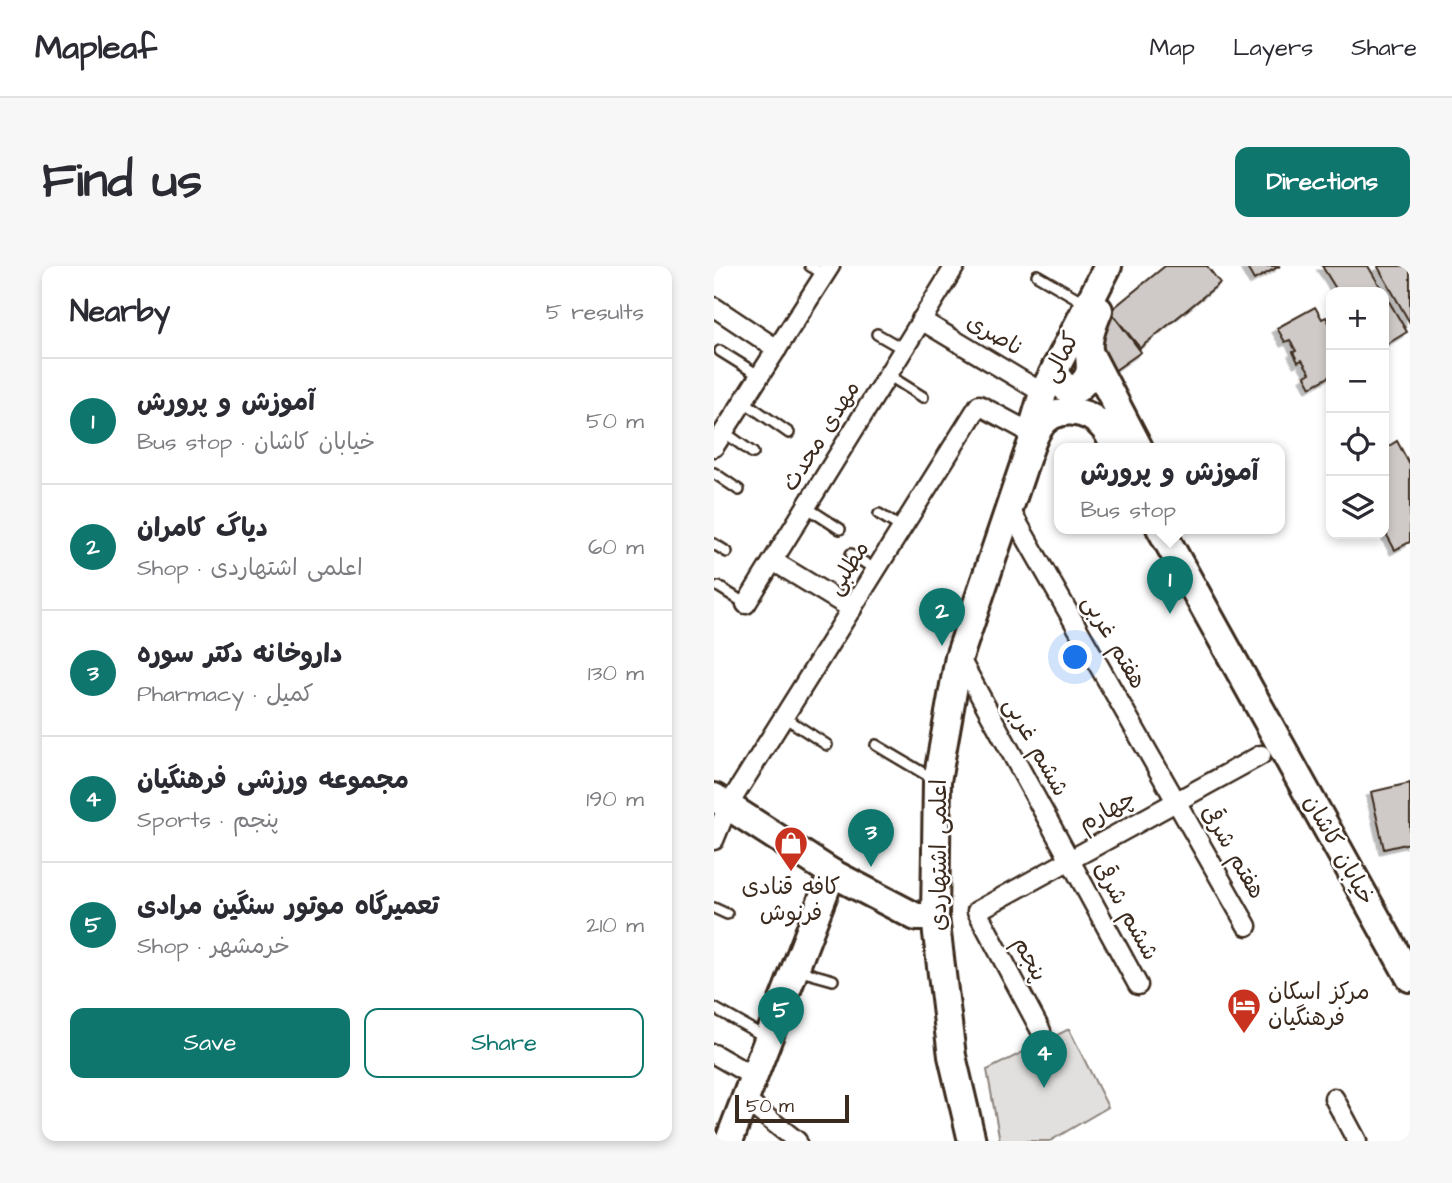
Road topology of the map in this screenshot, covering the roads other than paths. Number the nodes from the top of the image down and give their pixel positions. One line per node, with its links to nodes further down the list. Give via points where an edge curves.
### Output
1 (955, 266): 8 (street, مهدی محدث)
2 (1108, 266): 6 (main road, کمالی)
3 (1123, 266): 13 (main road, کمالی, via 1098,313)
4 (821, 269): 10 (street)
5 (1037, 275): 6 (lane)
6 (1088, 305): 14 (main road, کمالی)
7 (714, 307): 10 (street)
8 (921, 320): 11 (street, مهدی محدث); 17 (street, ناصری)
9 (877, 334): 11 (lane)
10 (776, 349): 16 (street)
11 (903, 349): 15 (street, مهدی محدث)
12 (720, 351): 16 (lane)
13 (1089, 352): 14 (main road, کمالی, via 1091,370 1078,388 1066,387 1058,379); 24 (main road)
14 (1056, 367): 17 (main road, کمالی)
15 (888, 375): 18 (lane); 28 (street, مهدی محدث)
16 (760, 376): 19 (street)
17 (1043, 393): 22 (main road, کمالی)
18 (923, 397)
19 (743, 401): 20 (lane); 21 (street)
20 (789, 433)
21 (717, 442): 25 (lane)
22 (1030, 443): 23 (main road, via 1039,428 1062,411 1083,414 1099,423); 29 (main road, اعلمی اشتهاردی); 31 (street, مطلبی, via 979,405)
23 (1113, 443)
24 (1136, 443)
25 (753, 453)
26 (714, 473): 27 (lane)
27 (740, 490)
28 (806, 507): 32 (lane); 38 (street, مهدی محدث)
29 (1009, 508): 43 (main road, اعلمی اشتهاردی); 51 (street, هفتم غربی)
30 (879, 514): 31 (lane)
31 (902, 528): 39 (street, مطلبی)
32 (840, 529)
33 (1163, 534): 45 (main road, خیابان کاشان)
34 (1184, 534): 45 (main road, خیابان کاشان, via 1252,665)
35 (714, 544): 36 (lane)
36 (727, 552)
37 (851, 554): 39 (lane)
38 (773, 561): 41 (street, مهدی محدث); 42 (street)
39 (876, 570): 42 (street, مطلبی)
40 (719, 587): 41 (lane, مهدی محدث)
41 (746, 604)
42 (852, 609): 44 (street, مطلبی)
43 (959, 657): 49 (main road, اعلمی اشتهاردی); 53 (street, ششم غربی)
44 (783, 717): 46 (lane); 50 (street, مطلبی)
45 (1268, 722): 61 (main road, خیابان کاشان)
46 (827, 745)
47 (876, 745): 49 (lane)
48 (1261, 755): 51 (street, چهارم)
49 (937, 781): 58 (main road, اعلمی اشتهاردی)
50 (721, 801): 52 (street, مطلبی); 54 (main road)
51 (1176, 801): 53 (street, چهارم); 59 (street, هفتم شرقی)
52 (714, 841)
53 (1070, 860): 56 (street, چهارم); 63 (street, ششم شرقی)
54 (832, 873): 58 (main road, via 916,917); 60 (main road)
55 (714, 908): 57 (lane)
56 (977, 911): 65 (street, پنجم)
57 (727, 914)
58 (935, 917): 72 (main road, اعلمی اشتهاردی, via 952,1056)
59 (1247, 926)
60 (795, 969): 62 (lane); 66 (main road)
61 (1410, 978)
62 (833, 980)
63 (1138, 985)
64 (714, 1008): 66 (lane)
65 (1041, 1031)
66 (769, 1039): 68 (main road)
67 (714, 1054): 68 (street)
68 (749, 1088): 70 (main road); 71 (street)
69 (1334, 1098): 73 (street)
70 (729, 1141)
71 (797, 1141)
72 (972, 1141)
73 (1357, 1141)

